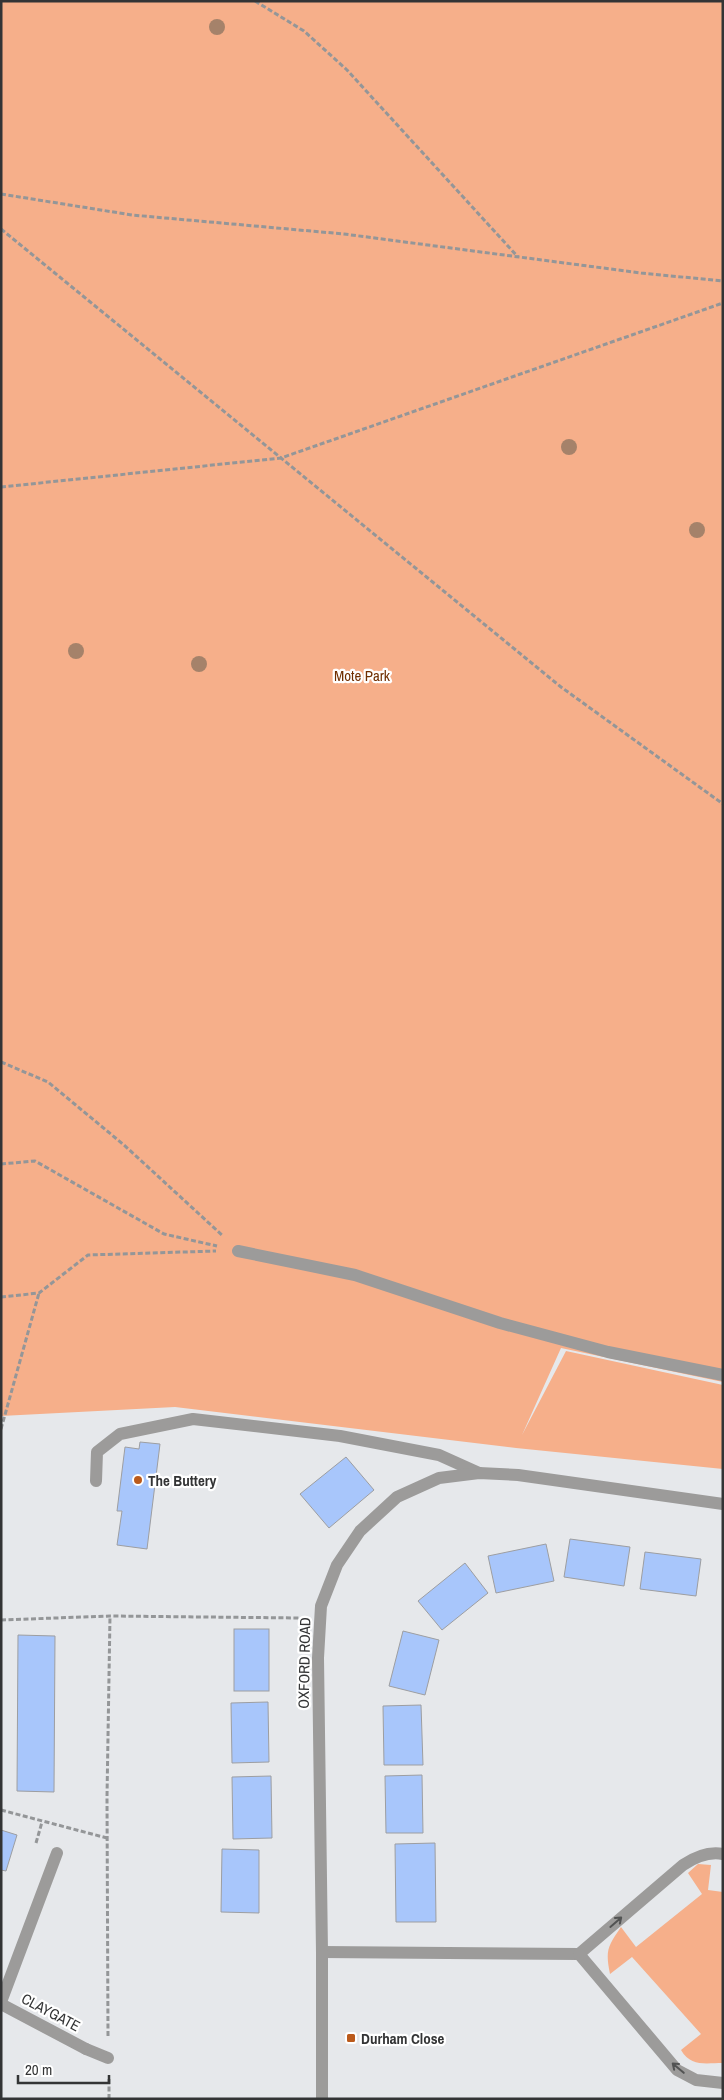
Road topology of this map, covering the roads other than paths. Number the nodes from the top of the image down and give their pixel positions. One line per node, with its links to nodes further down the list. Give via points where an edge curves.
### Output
1 (238, 1251): 2 (street, via 355,1275 500,1323 608,1352)
2 (723, 1375)
3 (479, 1473): 4 (street, via 439,1455 340,1436 193,1419 120,1434 97,1452); 5 (street, OXFORD ROAD, via 518,1475); 8 (street, OXFORD ROAD, via 438,1478 397,1497 360,1531 337,1565 321,1606 318,1658)
4 (96, 1481)
5 (723, 1504)
6 (57, 1852): 10 (street, CLAYGATE)
7 (723, 1854): 9 (street, one-way to 7, via 682,1865 696,1856 715,1852)
8 (322, 1952): 9 (street); 13 (street, OXFORD ROAD)
9 (579, 1954): 12 (street, one-way to 9, via 696,2080 678,2070)
10 (1, 2003): 11 (street, CLAYGATE)
11 (108, 2058)
12 (723, 2083)
13 (322, 2099)

